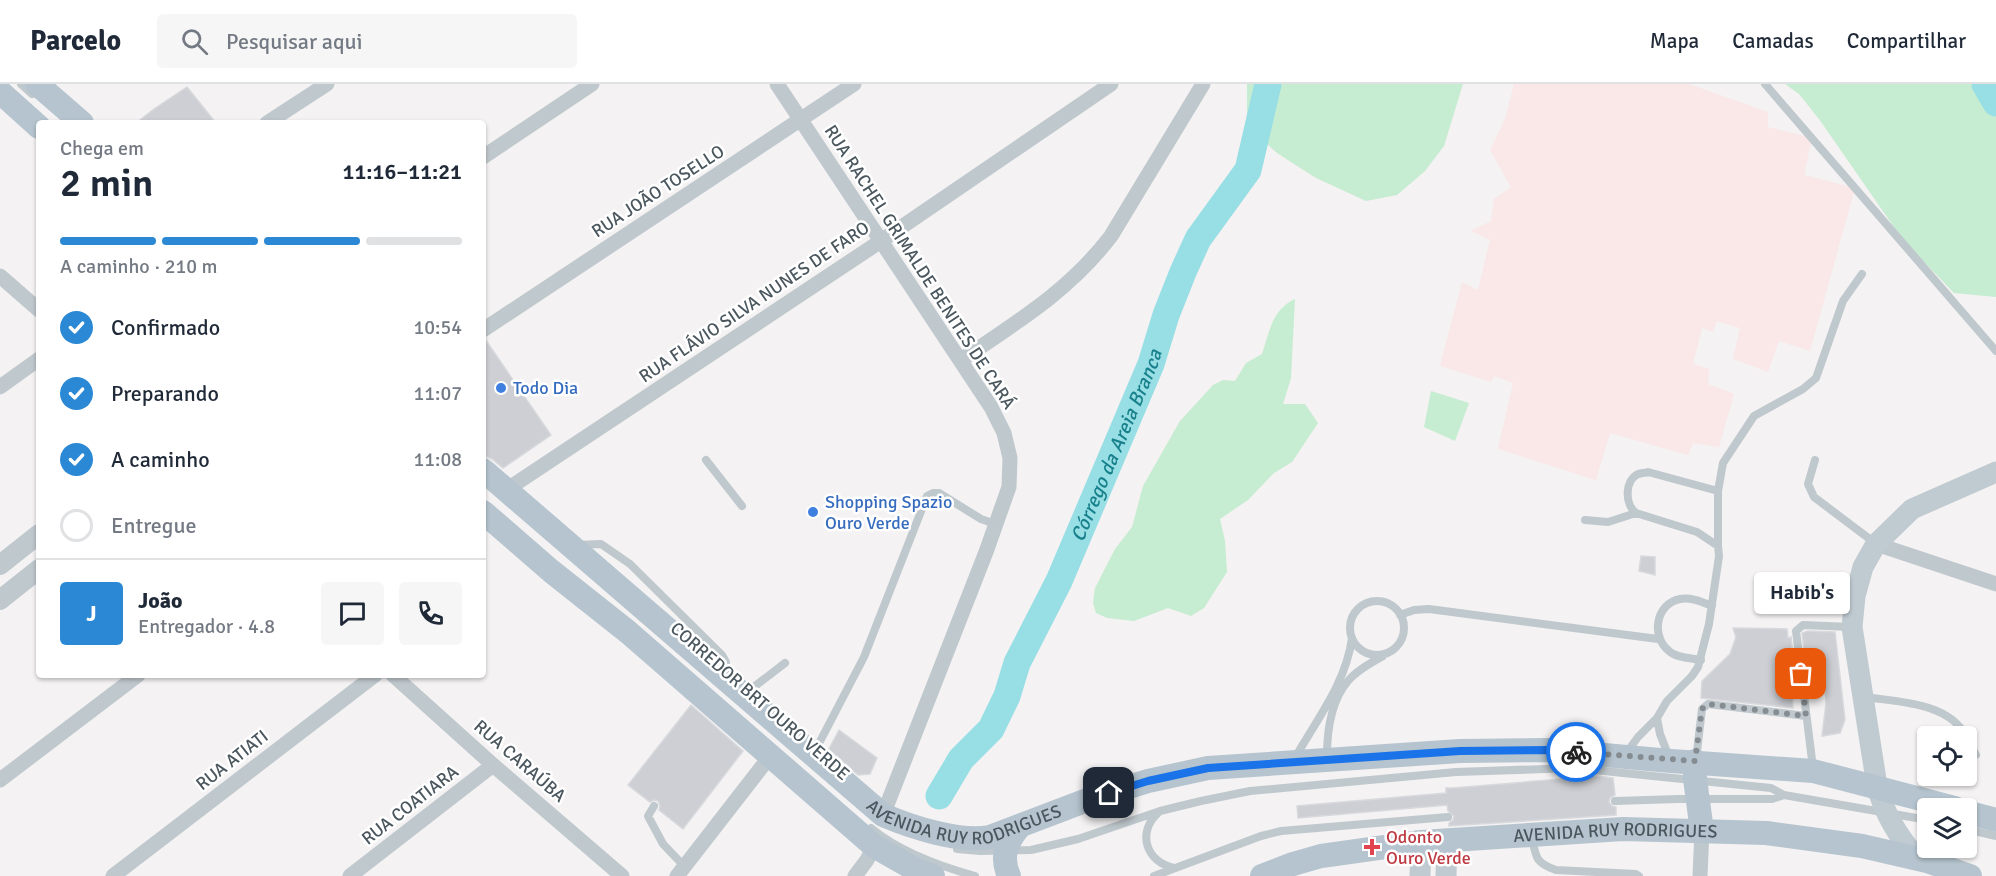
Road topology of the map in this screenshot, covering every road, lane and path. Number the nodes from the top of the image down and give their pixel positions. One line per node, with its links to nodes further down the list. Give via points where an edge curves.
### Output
1 (21, 84): 10 (lane)
2 (327, 84): 12 (street)
3 (592, 84): 15 (street)
4 (777, 84): 13 (street, RUA RACHEL GRIMALDE BENITES DE CARÁ)
5 (854, 84): 13 (street, RUA JOÃO TOSELLO)
6 (1111, 84): 16 (street, RUA FLÁVIO SILVA NUNES DE FARO)
7 (1203, 84): 22 (street, via 1095,257 1044,302)
8 (1764, 84): 21 (lane)
9 (0, 92): 14 (main road)
10 (38, 92): 11 (main road)
11 (78, 120)
12 (272, 120)
13 (801, 120): 16 (street, RUA RACHEL GRIMALDE BENITES DE CARÁ); 20 (street, RUA JOÃO TOSELLO)
14 (36, 124)
15 (486, 155)
16 (881, 241): 22 (street, RUA RACHEL GRIMALDE BENITES DE CARÁ); 29 (street, RUA FLÁVIO SILVA NUNES DE FARO)
17 (1862, 274): 30 (lane, via 1843,301 1816,378 1754,416 1723,463)
18 (0, 276): 19 (street)
19 (36, 307)
20 (486, 328)
21 (1996, 351)
22 (961, 360): 36 (street, RUA RACHEL GRIMALDE BENITES DE CARÁ, via 991,407 1010,458 1009,487)
23 (36, 361): 24 (street)
24 (0, 387)
25 (706, 460): 32 (lane)
26 (1815, 460): 38 (lane, via 1808,484 1814,497)
27 (1996, 472): 38 (main road, via 1912,509)
28 (486, 473): 29 (main road, AVENIDA RUY RODRIGUES)
29 (506, 490): 31 (main road); 57 (main road, AVENIDA RUY RODRIGUES, via 725,679)
30 (1719, 491): 33 (lane, via 1648,472 1638,474 1631,481 1628,500); 39 (lane)
31 (486, 502)
32 (742, 506)
33 (1636, 513): 35 (lane, via 1608,522); 39 (lane, via 1697,532)
34 (486, 515): 57 (main road, AVENIDA RUY RODRIGUES, via 551,571)
35 (1585, 520)
36 (996, 524): 62 (lane, via 939,493 927,496 864,657); 82 (street, RUA RACHEL GRIMALDE BENITES DE CARÁ)
37 (36, 536): 40 (street)
38 (1876, 544): 42 (street); 47 (main road, via 1863,567)
39 (1718, 546): 45 (lane)
40 (0, 565)
41 (36, 571): 44 (street)
42 (1996, 584)
43 (595, 594): 57 (lane, CORREDOR BRT OURO VERDE)
44 (0, 600)
45 (1712, 606): 49 (lane, via 1679,599 1664,608 1657,622); 51 (lane)
46 (1400, 615): 48 (lane, via 1387,603 1369,602 1355,612 1350,629); 49 (lane, via 1429,609); 50 (lane, via 1404,632 1401,641)
47 (1852, 627): 56 (main road); 58 (lane, via 1803,625 1796,631)
48 (1352, 638): 50 (lane, via 1356,646 1371,655); 66 (lane, via 1349,658 1333,694)
49 (1658, 639): 51 (lane, via 1670,653)
50 (1388, 653): 64 (lane, via 1349,679 1342,690 1327,739)
51 (1701, 660): 59 (lane)
52 (785, 663): 57 (lane)
53 (134, 678): 69 (street)
54 (371, 678): 97 (street, RUA ATIATI)
55 (396, 678): 67 (street, RUA CARAÚBA)
56 (1863, 697): 60 (lane, via 1924,706 1946,715); 71 (main road)
57 (724, 706): 61 (main road, AVENIDA RUY RODRIGUES); 62 (main road, AVENIDA RUY RODRIGUES)
58 (1806, 716): 68 (lane); 70 (lane, via 1708,704 1702,709)
59 (1657, 718): 63 (lane); 65 (lane)
60 (1956, 726)
61 (771, 754): 82 (main road, AVENIDA RUY RODRIGUES); 94 (street)
62 (813, 755): 82 (main road, AVENIDA RUY RODRIGUES)
63 (1624, 756): 64 (main road, AVENIDA RUY RODRIGUES, via 1548,750 1460,751); 65 (main road, AVENIDA RUY RODRIGUES)
64 (1327, 761): 66 (main road, AVENIDA RUY RODRIGUES)
65 (1671, 761): 70 (main road, AVENIDA RUY RODRIGUES)
66 (1293, 762): 83 (main road, AVENIDA RUY RODRIGUES, via 1208,768 1148,781)
67 (494, 765): 95 (street, RUA COATIARA); 98 (street, RUA CARAÚBA)
68 (1813, 771): 70 (main road, AVENIDA RUY RODRIGUES); 71 (main road, AVENIDA RUY RODRIGUES)
69 (0, 780)
70 (1696, 780): 72 (lane, via 1771,788); 72 (lane, via 1772,799); 75 (lane); 77 (lane, via 1574,768 1456,772 1250,791); 86 (main road)
71 (1877, 786): 74 (main road, AVENIDA RUY RODRIGUES); 78 (main road)
72 (1784, 795): 78 (lane)
73 (849, 798): 82 (lane, CORREDOR BRT OURO VERDE)
74 (1920, 798)
75 (1615, 801)
76 (654, 806): 94 (lane, via 648,816)
77 (1160, 811): 91 (lane, via 1078,839 1030,850); 93 (lane, via 1147,828 1146,842 1156,860)
78 (1884, 812): 80 (lane); 92 (main road)
79 (1977, 815): 81 (main road)
80 (1917, 818)
81 (1996, 820)
82 (879, 828): 83 (main road, AVENIDA RUY RODRIGUES, via 904,824 980,839); 99 (street, RUA RACHEL GRIMALDE BENITES DE CARÁ, via 867,860); 100 (main road, AVENIDA RUY RODRIGUES, via 916,870); 101 (lane, CORREDOR BRT OURO VERDE, via 902,849)
83 (1019, 828): 91 (main road)
84 (1448, 828): 85 (main road, AVENIDA RUY RODRIGUES); 89 (main road, AVENIDA RUY RODRIGUES); 93 (lane, via 1281,831); 105 (main road)
85 (1531, 831): 86 (main road, AVENIDA RUY RODRIGUES); 106 (lane, via 1537,859 1545,866)
86 (1702, 831): 92 (main road, AVENIDA RUY RODRIGUES, via 1766,833 1862,846); 107 (street)
87 (1977, 832): 88 (lane)
88 (1996, 836)
89 (1421, 842): 96 (main road, AVENIDA RUY RODRIGUES, via 1321,855); 104 (main road)
90 (947, 846): 91 (lane)
91 (1004, 851): 102 (main road)
92 (1924, 865): 108 (main road, AVENIDA RUY RODRIGUES)
93 (1174, 868): 103 (lane)
94 (680, 871)
95 (357, 874)
96 (1270, 874)
97 (113, 876)
98 (622, 876)
99 (855, 876)
100 (933, 876)
101 (975, 876)
102 (1009, 876)
103 (1154, 876)
104 (1420, 876)
105 (1446, 876)
106 (1639, 876)
107 (1700, 876)
108 (1969, 876)

